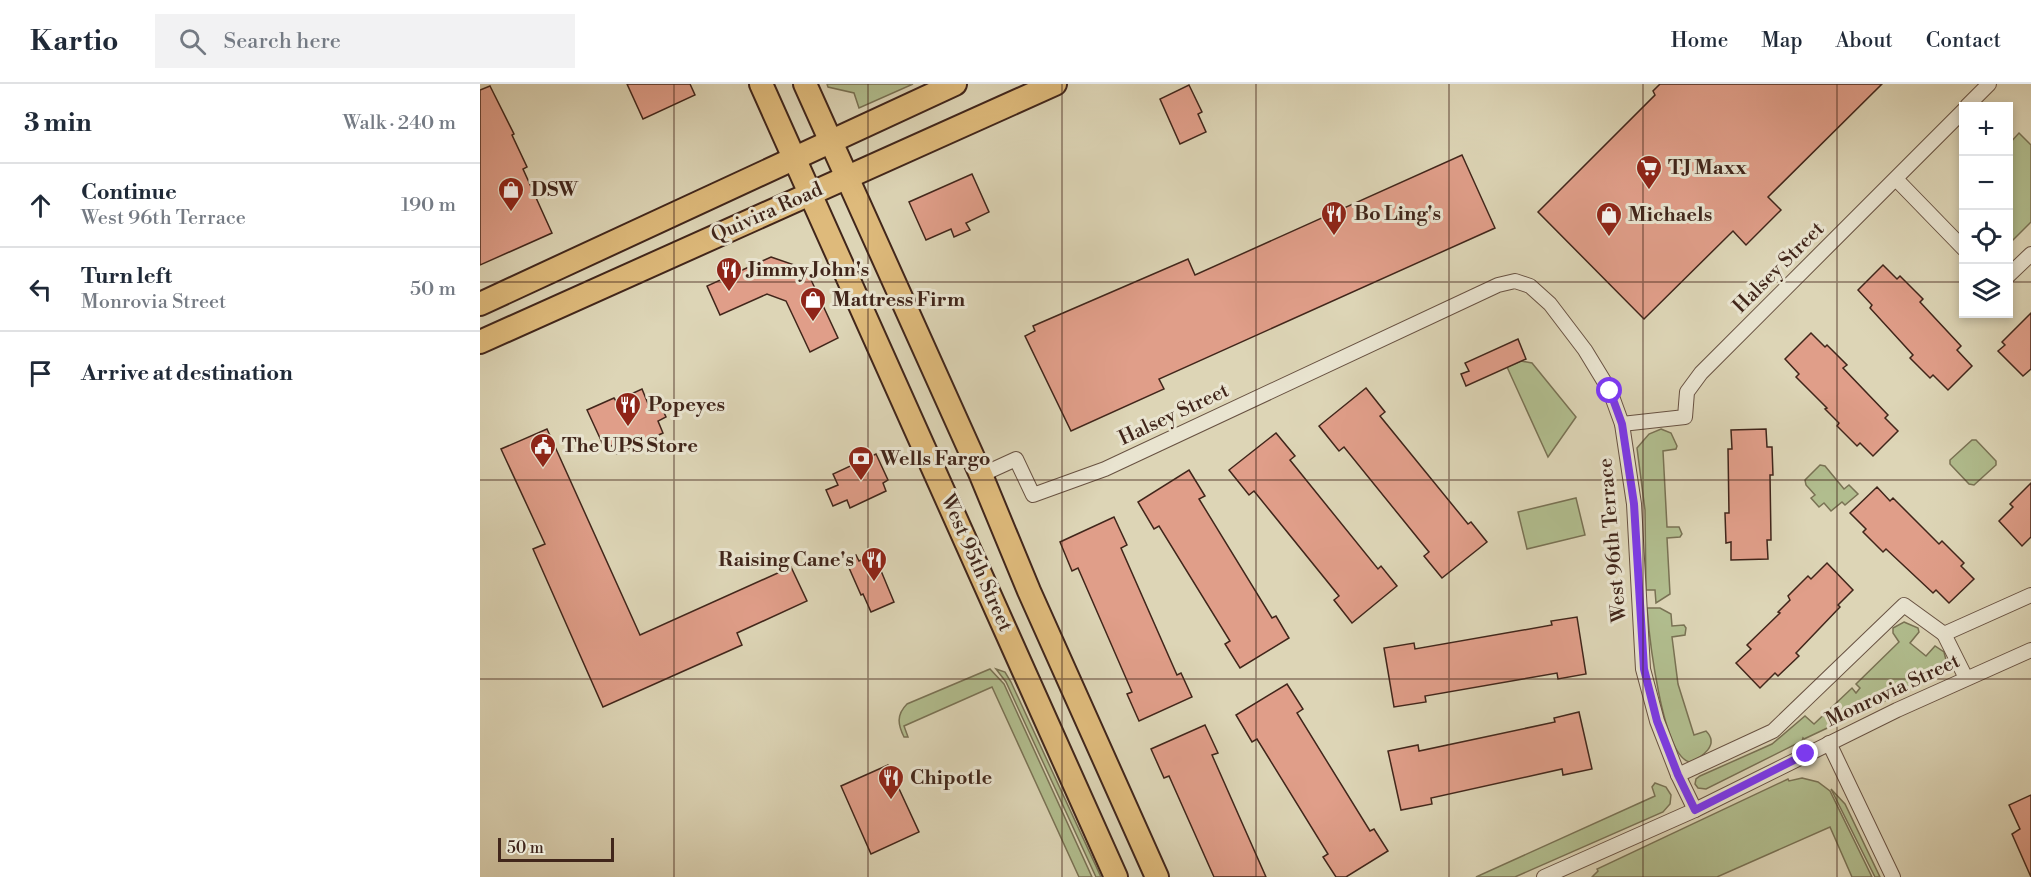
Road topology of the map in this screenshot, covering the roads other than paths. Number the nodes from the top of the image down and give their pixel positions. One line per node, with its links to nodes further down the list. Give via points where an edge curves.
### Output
1 (761, 84): 9 (main road, West 95th Street)
2 (805, 84): 8 (main road, West 95th Street)
3 (955, 84): 8 (main road, Quivira Road)
4 (1055, 84): 10 (main road, Quivira Road)
5 (1989, 84): 6 (street)
6 (1971, 102)
7 (1959, 115): 11 (street, Halsey Street)
8 (830, 141): 9 (main road, Quivira Road); 10 (main road, West 95th Street)
9 (794, 157): 12 (main road, West 95th Street); 14 (main road, Quivira Road)
10 (847, 177): 12 (main road, Quivira Road); 22 (main road, West 95th Street)
11 (1896, 179): 13 (street); 21 (street, Halsey Street, via 1701,373 1687,392 1685,417)
12 (810, 194): 17 (main road, Quivira Road); 26 (main road, West 95th Street)
13 (1959, 244)
14 (603, 246): 17 (main road); 18 (main road, Quivira Road)
15 (2031, 254): 16 (street)
16 (2013, 271)
17 (618, 280): 20 (main road, Quivira Road)
18 (480, 304)
19 (1400, 331): 21 (street, West 96th Terrace, via 1498,285 1515,281 1530,286 1550,304 1585,350 1610,391); 22 (street, Halsey Street, via 1105,469 1033,495 1016,459)
20 (480, 342)
21 (1622, 424): 31 (street, West 96th Terrace, via 1634,504 1644,669 1657,721)
22 (981, 475): 23 (main road, West 95th Street)
23 (1029, 591): 26 (main road, via 1029,608); 28 (main road, West 95th Street)
24 (2031, 595): 25 (street)
25 (1944, 634): 29 (street); 31 (street, via 1904,605 1773,731)
26 (1008, 636): 28 (main road, via 1028,632 1042,637); 33 (main road, West 95th Street)
27 (2031, 650): 29 (street, Monrovia Street)
28 (1057, 651): 34 (main road, West 95th Street)
29 (1966, 678): 30 (street, Monrovia Street)
30 (1829, 742): 32 (street, Monrovia Street); 36 (street)
31 (1678, 775): 32 (street, West 96th Terrace)
32 (1695, 810): 35 (street, Monrovia Street)
33 (1116, 877)
34 (1156, 877)
35 (1544, 877)
36 (1893, 877)

